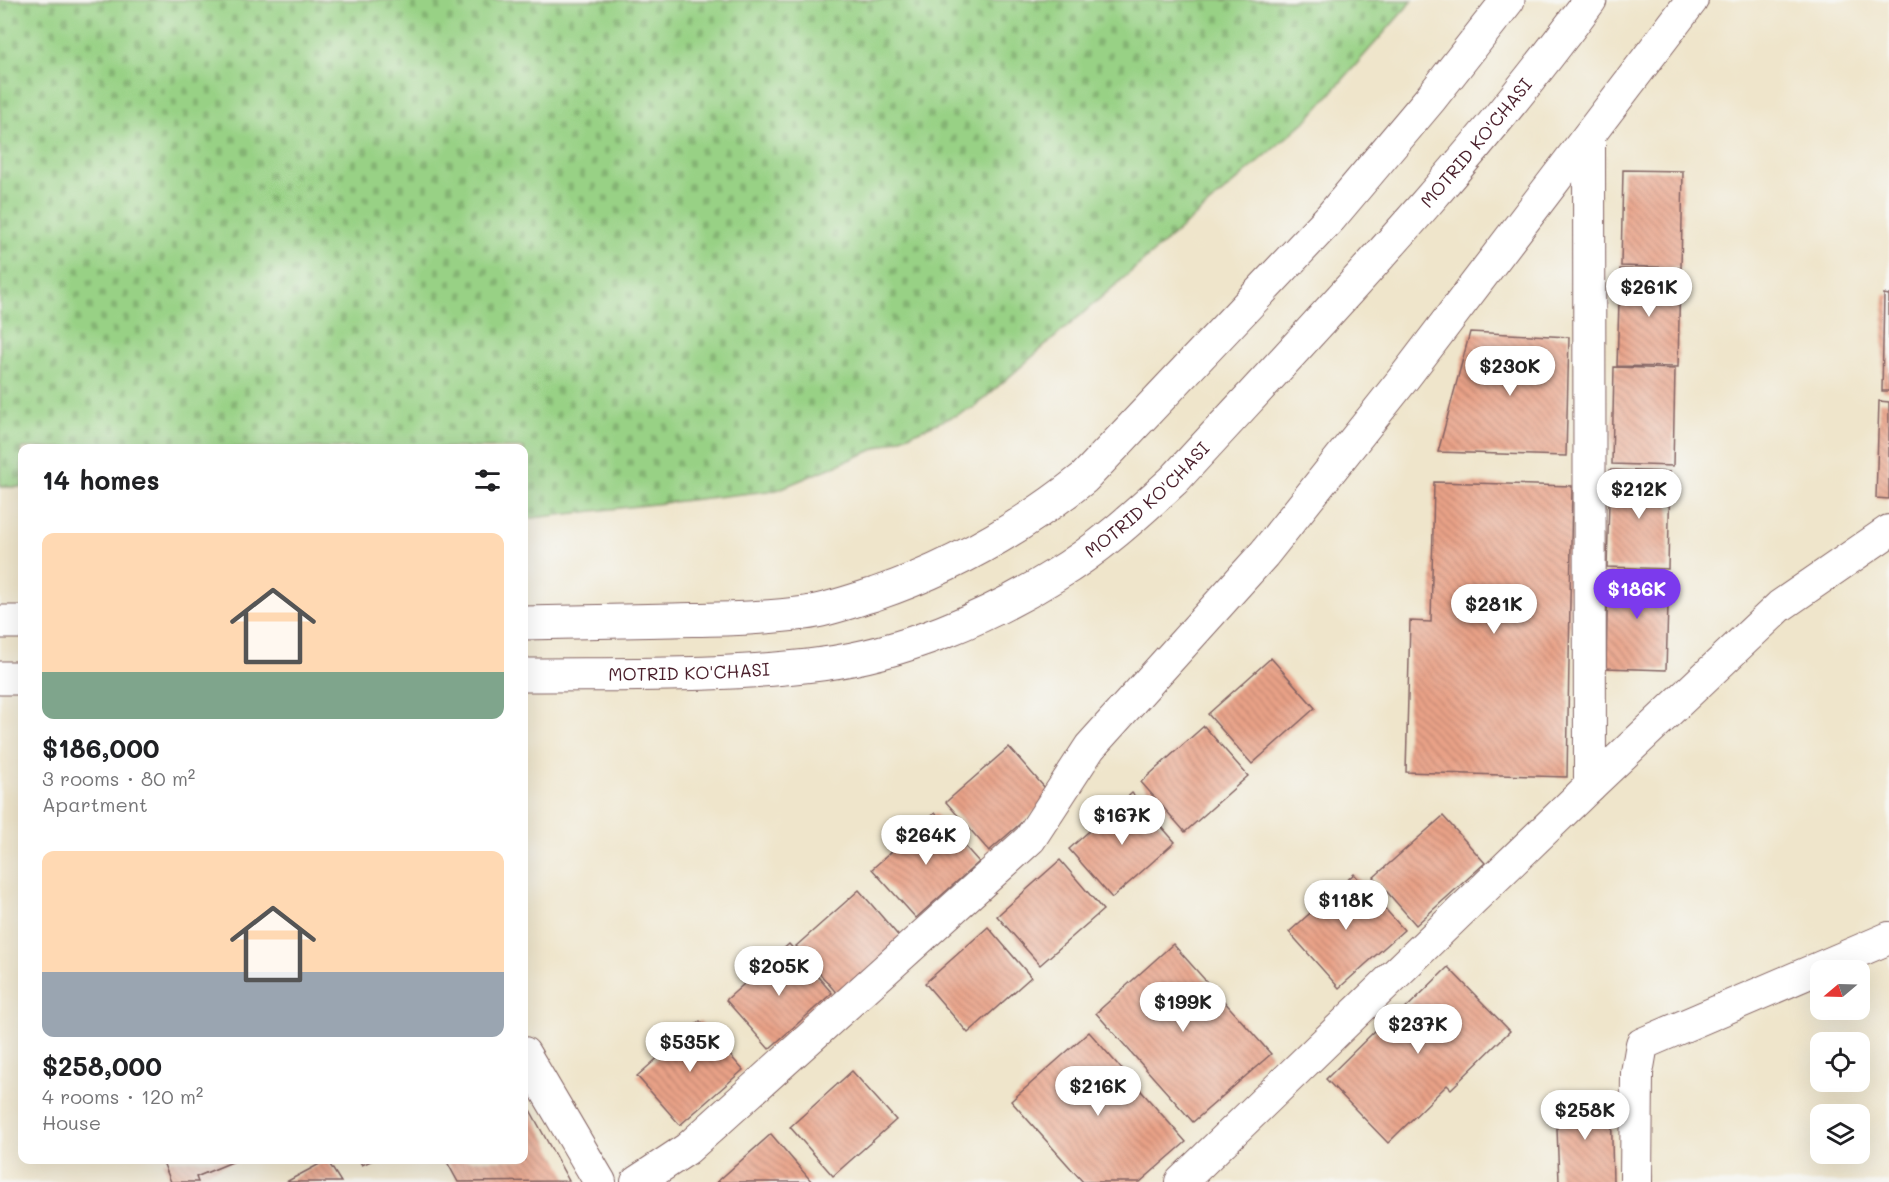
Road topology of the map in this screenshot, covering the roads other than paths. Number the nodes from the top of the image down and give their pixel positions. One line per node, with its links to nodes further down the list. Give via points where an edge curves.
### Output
1 (1508, 0): 8 (main road, via 1330,218 1084,478 1014,529 935,571 850,602 806,613)
2 (1590, 0): 9 (main road, MOTRID KO'CHASI, via 1485,134 1174,480 1128,522 1055,576 919,641 824,664 725,672)
3 (1692, 0): 4 (street)
4 (1589, 136): 12 (street); 16 (street, via 1264,554 1090,747 1030,839 687,1149)
5 (1889, 531): 12 (street, via 1780,606)
6 (0, 622): 7 (main road)
7 (18, 622)
8 (528, 623)
9 (528, 675)
10 (0, 678): 11 (main road)
11 (18, 678)
12 (1590, 786): 17 (street)
13 (1889, 938): 18 (street, via 1642,1044 1637,1073)
14 (528, 1060): 15 (street)
15 (600, 1182)
16 (637, 1182)
17 (1180, 1182)
18 (1636, 1182)

